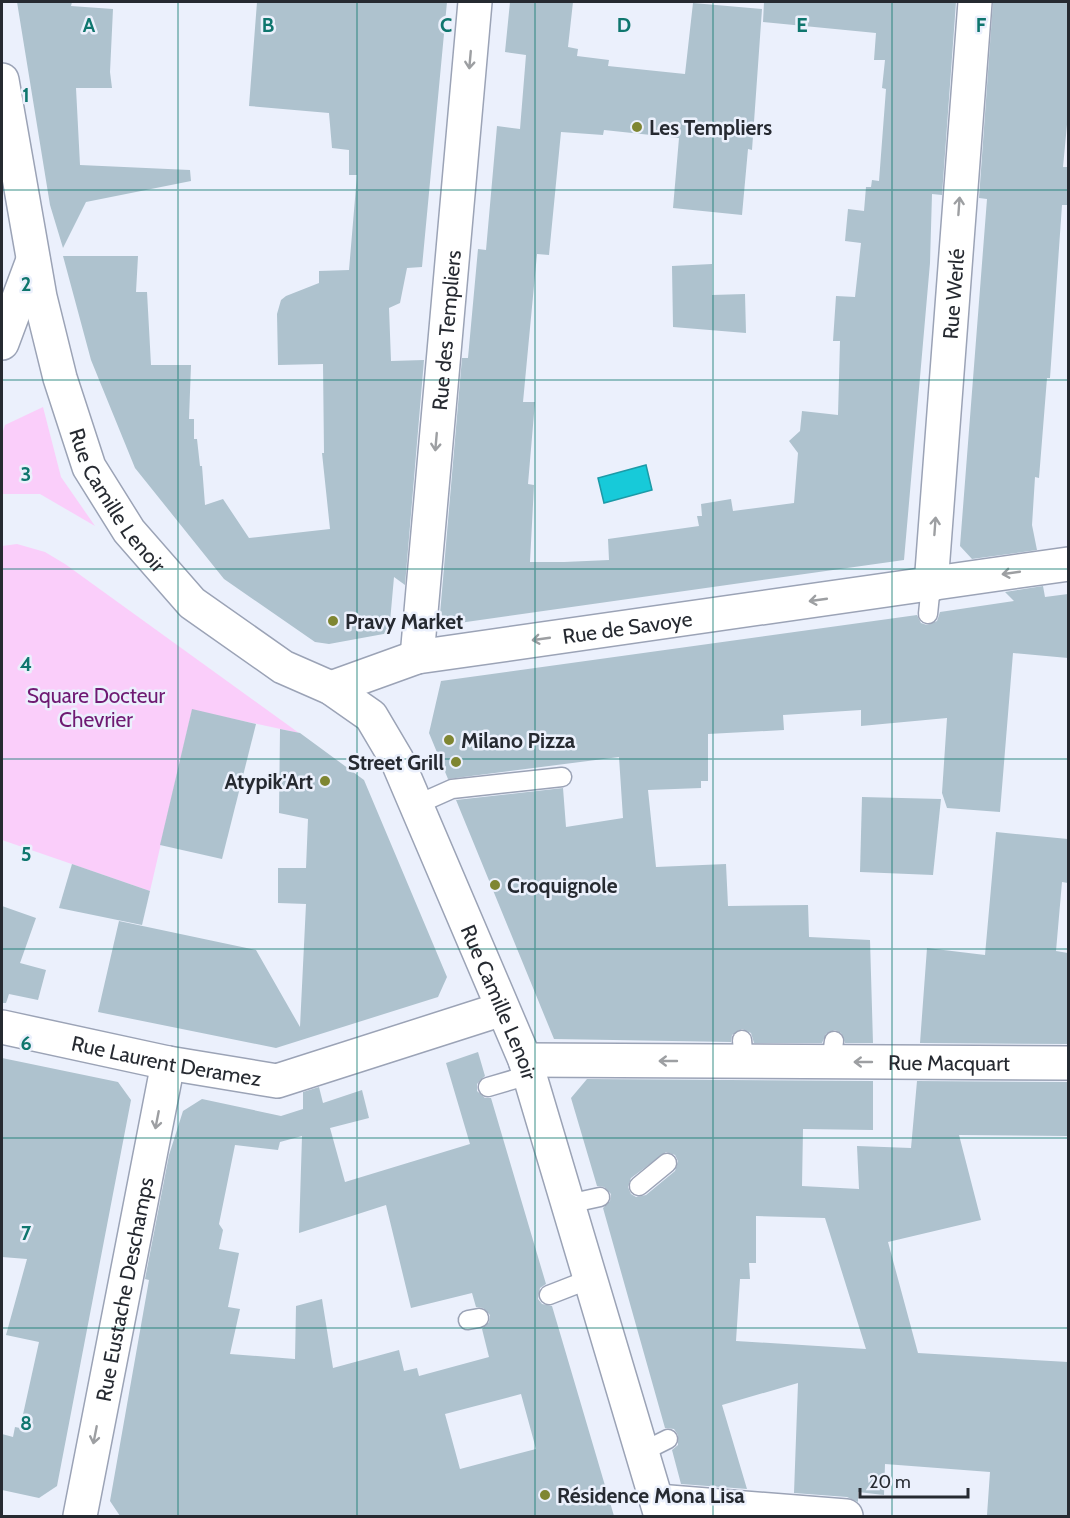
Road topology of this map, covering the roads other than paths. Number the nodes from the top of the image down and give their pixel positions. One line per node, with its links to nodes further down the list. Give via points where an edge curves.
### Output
1 (476, 2): 8 (street, Rue des Templiers, one-way to 8)
2 (975, 2): 7 (street, Rue Werlé, one-way to 2)
3 (2, 81): 4 (street, Rue Camille Lenoir)
4 (33, 260): 5 (street); 9 (street, Rue Camille Lenoir, via 60,378 89,467 129,531 192,603 284,667)
5 (2, 343)
6 (1068, 564): 7 (street, Rue de Savoye, one-way to 7)
7 (929, 599): 8 (street, Rue de Savoye, one-way to 8)
8 (417, 657): 9 (street, Rue de Savoye)
9 (331, 688): 11 (street, Rue Camille Lenoir, via 371,716 397,760)
10 (562, 777): 11 (lane, via 452,789)
11 (416, 805): 12 (street, Rue Camille Lenoir)
12 (502, 1009): 14 (street, Rue Laurent Deramez, via 277,1081); 16 (street, Rue Camille Lenoir)
13 (2, 1027): 14 (street, Rue Laurent Deramez)
14 (168, 1063): 25 (street, Rue Eustache Deschamps, one-way to 25)
15 (1068, 1063): 16 (street, Rue Macquart, one-way to 16, via 743,1051)
16 (527, 1068): 17 (lane); 21 (street, Rue Camille Lenoir)
17 (488, 1087)
18 (667, 1163): 19 (lane)
19 (639, 1186)
20 (600, 1197): 21 (lane)
21 (568, 1204): 22 (street, Rue Camille Lenoir)
22 (590, 1279): 23 (lane); 24 (street, Rue Camille Lenoir, via 655,1446)
23 (549, 1295)
24 (659, 1509): 26 (street)
25 (80, 1516)
26 (846, 1516)

